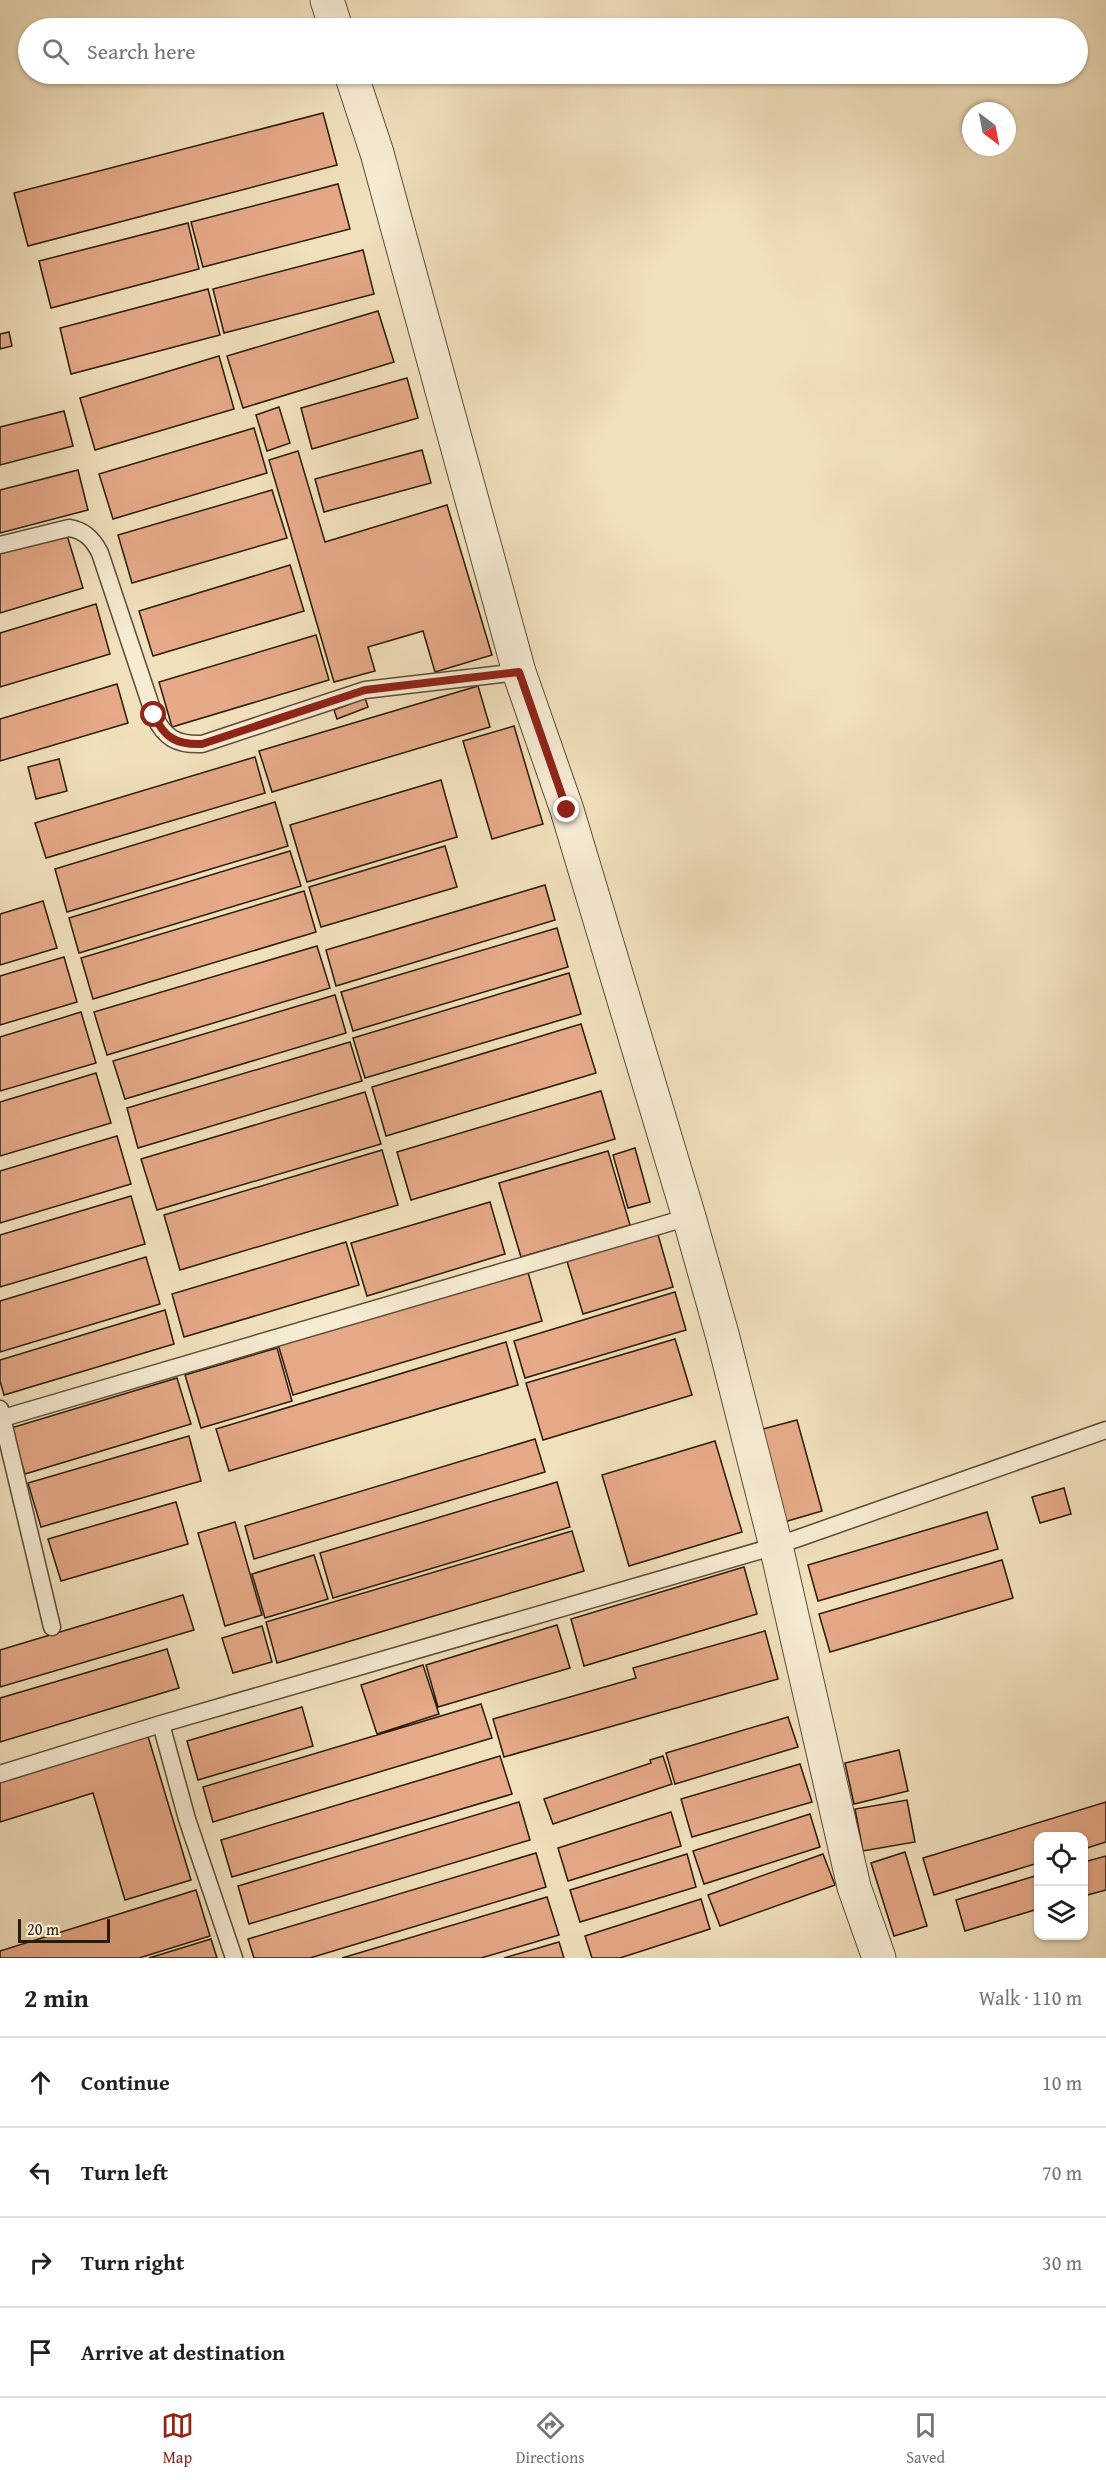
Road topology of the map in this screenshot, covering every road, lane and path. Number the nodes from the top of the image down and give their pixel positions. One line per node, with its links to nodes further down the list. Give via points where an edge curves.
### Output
1 (327, 0): 2 (street)
2 (333, 18)
3 (354, 84): 5 (street, via 377,153)
4 (0, 546): 5 (lane, via 69,528 90,537 100,553 159,727 176,742 202,744 365,690)
5 (519, 672): 6 (street, via 567,810)
6 (689, 1217): 7 (lane); 9 (street)
7 (1, 1414): 10 (lane)
8 (1106, 1430): 9 (lane)
9 (776, 1546): 11 (lane); 14 (street, via 854,1887)
10 (52, 1627)
11 (161, 1724): 12 (lane); 13 (lane, via 187,1819)
12 (0, 1774)
13 (234, 1958)
14 (879, 1958)

